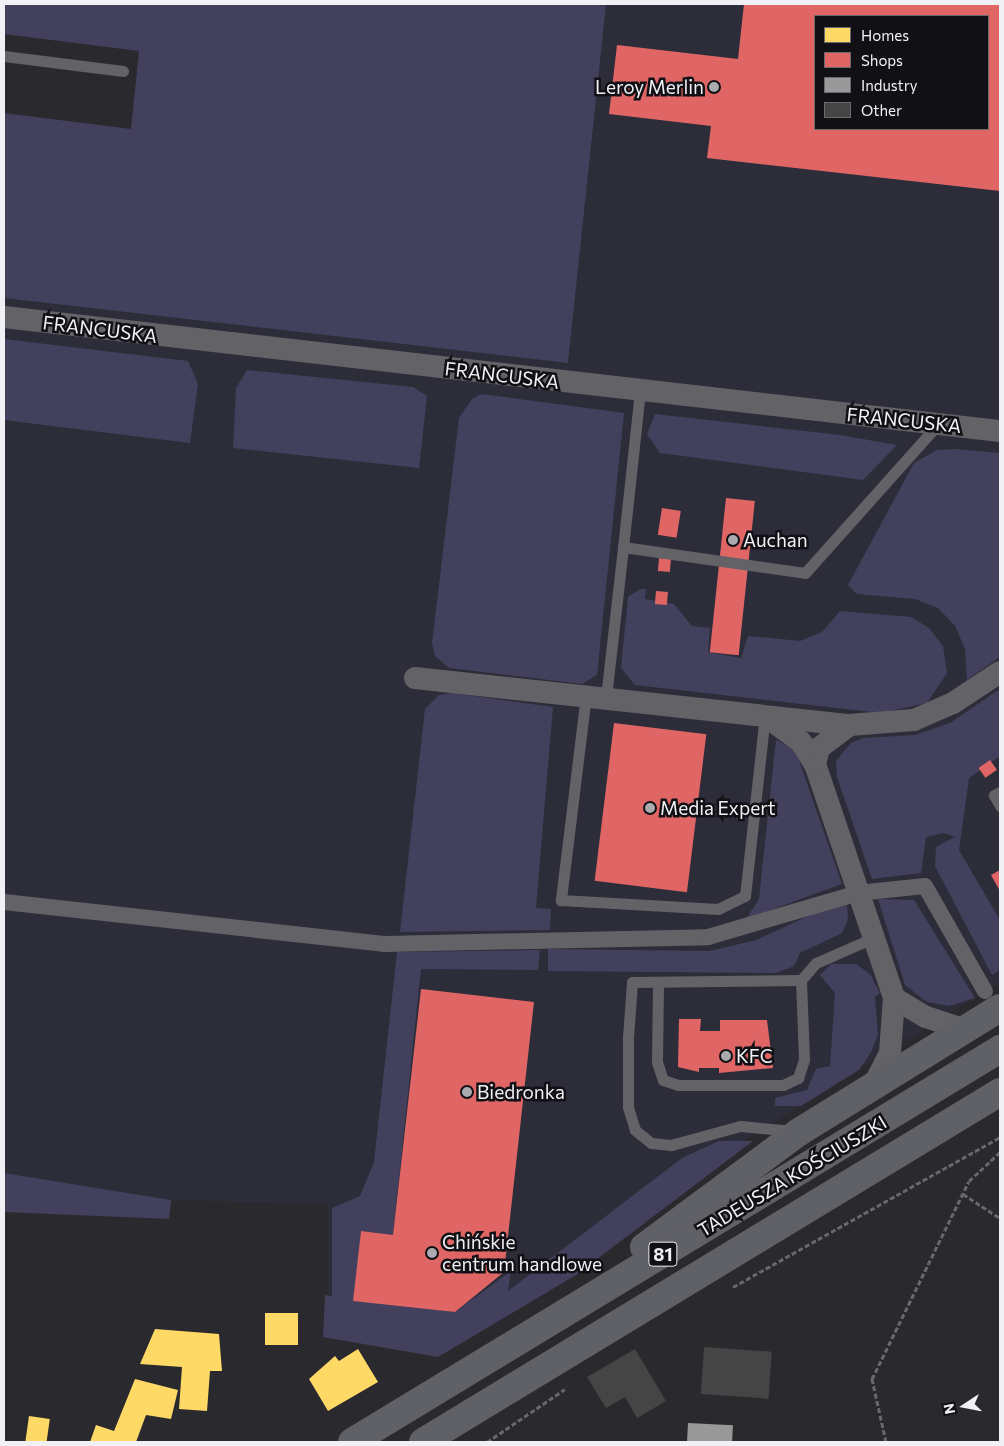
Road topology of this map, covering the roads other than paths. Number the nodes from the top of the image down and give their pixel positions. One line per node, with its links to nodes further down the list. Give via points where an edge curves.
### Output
1 (4, 56): 2 (lane)
2 (123, 71)
3 (4, 317): 4 (street, FRANCUSKA)
4 (640, 391): 5 (street, FRANCUSKA); 7 (lane)
5 (938, 424): 6 (street, FRANCUSKA); 7 (lane, via 805,573)
6 (1000, 431)
7 (623, 547): 10 (lane)
8 (1000, 672): 12 (street, via 953,703 914,720)
9 (415, 678): 10 (street)
10 (596, 696): 11 (street); 11 (lane, via 561,900 718,909 745,896)
11 (764, 716): 12 (street); 13 (street, via 800,742)
12 (849, 726): 13 (street, via 819,748)
13 (815, 764): 16 (street)
14 (1000, 792): 15 (lane, via 994,796)
15 (1000, 806)
16 (858, 893): 17 (street, via 708,937 384,944); 18 (street); 22 (street, via 925,886)
17 (4, 902)
18 (872, 938): 19 (lane, via 816,963); 21 (street)
19 (802, 980): 20 (lane); 20 (lane, via 804,1059 798,1078 783,1086 678,1085 663,1080 657,1062)
20 (658, 982): 27 (lane, via 632,982 628,1107 635,1130 652,1143 671,1145 740,1126)
21 (894, 998): 23 (street, via 926,1017); 25 (street, via 890,1053)
22 (992, 1000): 23 (main road)
23 (966, 1030): 25 (main road)
24 (1000, 1049): 28 (main road, TADEUSZA KOŚCIUSZKI / 81)
25 (872, 1088): 27 (main road)
26 (1000, 1092): 30 (main road, TADEUSZA KOŚCIUSZKI / 81)
27 (799, 1132): 28 (main road, via 648,1244)
28 (590, 1298): 29 (main road, TADEUSZA KOŚCIUSZKI / 81)
29 (352, 1442)
30 (424, 1442)

